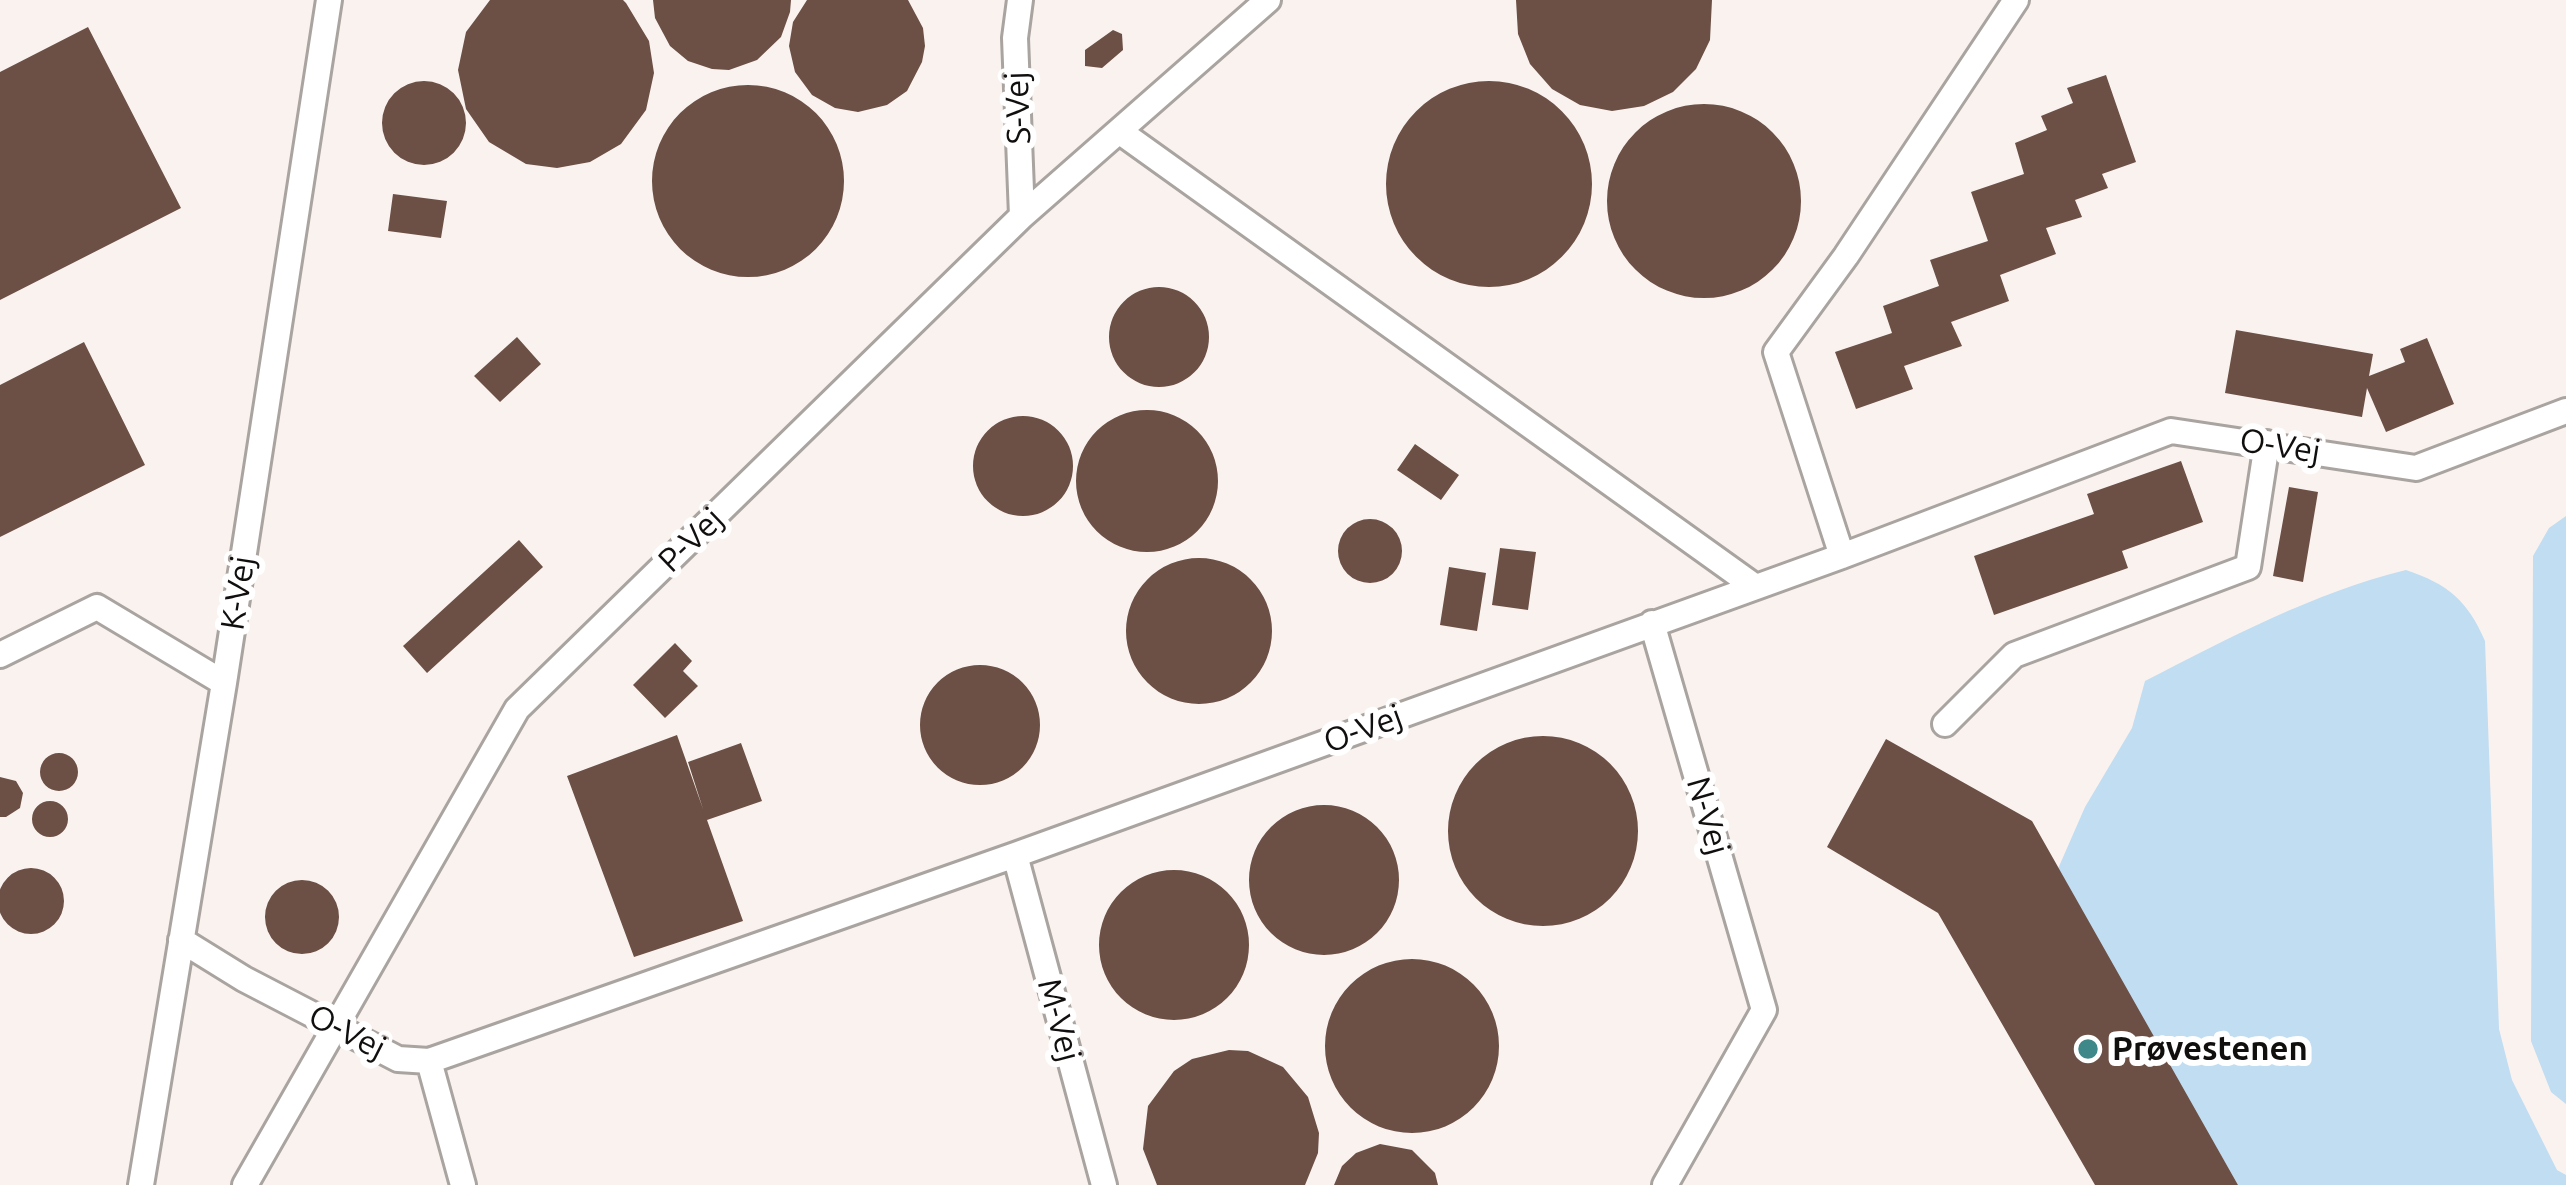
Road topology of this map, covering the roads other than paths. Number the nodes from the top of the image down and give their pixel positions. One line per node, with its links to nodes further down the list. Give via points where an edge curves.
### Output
1 (329, 0): 13 (lane, K-Vej)
2 (1020, 0): 6 (lane, S-Vej)
3 (1268, 0): 5 (lane, P-Vej)
4 (2016, 0): 9 (lane, via 1776,352)
5 (1119, 131): 6 (lane, P-Vej); 10 (lane)
6 (1022, 216): 17 (lane, P-Vej, via 517,709)
7 (2566, 411): 8 (lane, O-Vej, via 2416,468)
8 (2266, 443): 9 (lane, O-Vej, via 2171,431); 14 (lane, via 2248,567 2014,655)
9 (1842, 556): 10 (lane, O-Vej)
10 (1754, 586): 11 (lane, O-Vej)
11 (1652, 623): 15 (lane, O-Vej); 23 (lane, N-Vej, via 1764,1010)
12 (0, 655): 13 (lane, via 97,607)
13 (224, 683): 16 (lane, K-Vej)
14 (1946, 724)
15 (1015, 855): 18 (lane, O-Vej); 22 (lane, M-Vej)
16 (181, 940): 17 (lane, O-Vej); 19 (lane, K-Vej)
17 (338, 1028): 18 (lane, O-Vej, via 398,1059); 20 (lane, P-Vej)
18 (429, 1060): 21 (lane)
19 (141, 1185)
20 (245, 1185)
21 (463, 1185)
22 (1104, 1185)
23 (1665, 1185)

